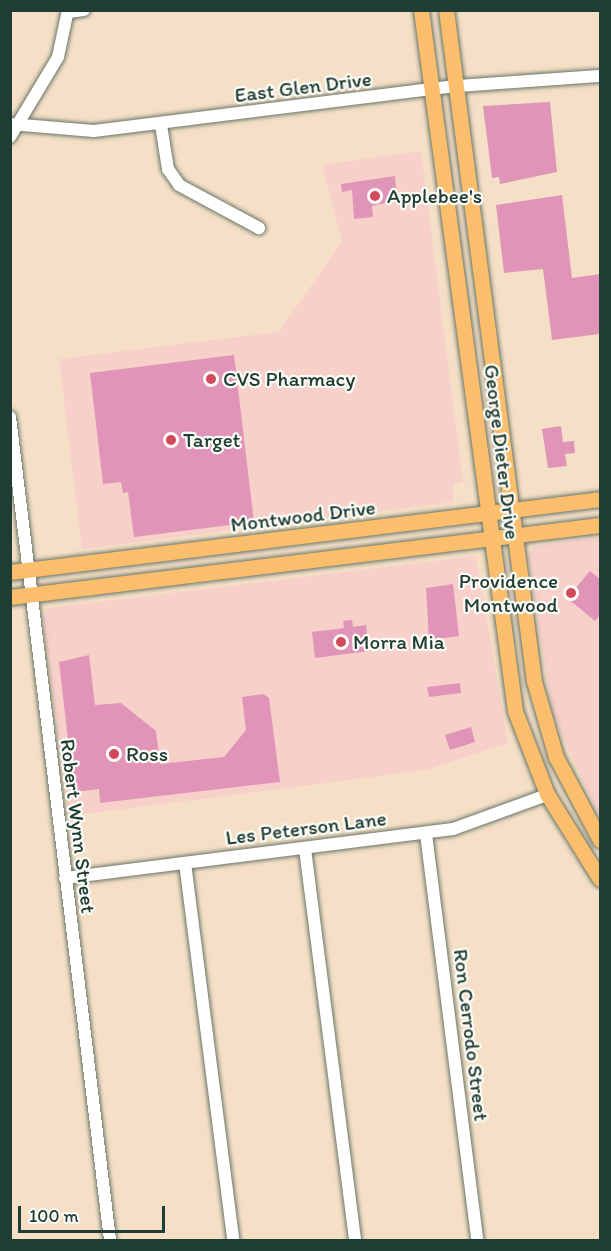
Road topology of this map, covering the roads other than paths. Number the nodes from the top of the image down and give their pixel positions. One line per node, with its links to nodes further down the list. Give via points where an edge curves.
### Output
1 (84, 10): 4 (street)
2 (421, 10): 7 (main road, George Dieter Drive)
3 (446, 10): 6 (main road, George Dieter Drive)
4 (68, 11): 8 (street, via 58,57)
5 (600, 76): 6 (street, East Glen Drive)
6 (457, 86): 7 (street, East Glen Drive); 12 (main road, George Dieter Drive)
7 (432, 90): 9 (street, East Glen Drive); 13 (main road, George Dieter Drive)
8 (15, 125): 9 (street, East Glen Drive, via 66,132); 10 (street)
9 (161, 125): 11 (street, via 168,169 179,185 234,220)
10 (10, 137)
11 (259, 228)
12 (484, 292): 13 (main road); 17 (main road, George Dieter Drive)
13 (460, 295): 18 (main road, George Dieter Drive)
14 (10, 417): 15 (street, Robert Wynn Street)
15 (15, 495): 24 (street, Robert Wynn Street)
16 (600, 499): 17 (main road, Montwood Drive)
17 (511, 510): 18 (main road, Montwood Drive); 20 (main road, George Dieter Drive)
18 (489, 513): 21 (main road, George Dieter Drive); 22 (main road, Montwood Drive)
19 (600, 525): 20 (main road)
20 (514, 536): 21 (main road); 28 (main road, George Dieter Drive, via 540,709)
21 (492, 538): 23 (main road); 29 (main road, George Dieter Drive, via 515,711)
22 (277, 540): 23 (main road); 24 (main road, Montwood Drive)
23 (280, 564): 26 (main road)
24 (28, 570): 25 (main road, Montwood Drive); 26 (street, Robert Wynn Street)
25 (10, 572)
26 (29, 595): 27 (main road); 34 (street, Robert Wynn Street)
27 (10, 597)
28 (568, 786): 29 (main road); 31 (main road, George Dieter Drive)
29 (547, 795): 30 (street, Les Peterson Lane, via 491,820); 35 (main road, George Dieter Drive)
30 (426, 834): 32 (street, Les Peterson Lane); 39 (street, Ron Cerrodo Street)
31 (600, 840)
32 (305, 849): 33 (street, Les Peterson Lane); 38 (street)
33 (185, 863): 34 (street, Les Peterson Lane); 37 (street)
34 (65, 878): 36 (street, Robert Wynn Street)
35 (600, 879)
36 (110, 1240)
37 (233, 1240)
38 (355, 1240)
39 (477, 1240)

